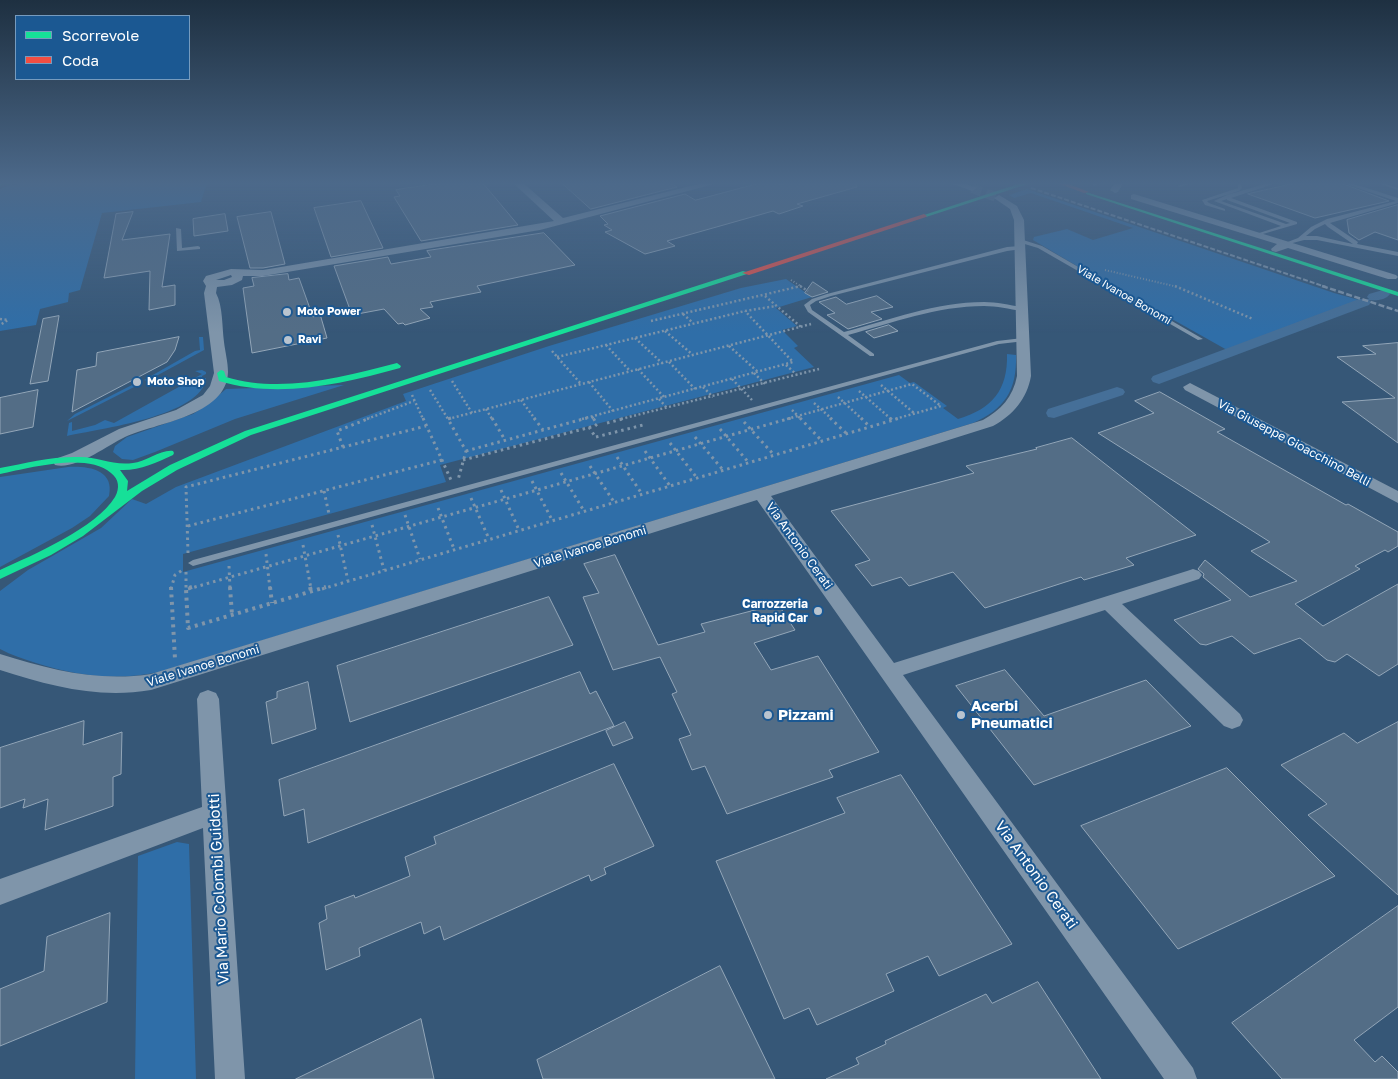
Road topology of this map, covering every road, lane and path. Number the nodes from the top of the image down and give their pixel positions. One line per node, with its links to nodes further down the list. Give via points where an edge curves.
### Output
1 (178, 232): 15 (lane, via 180,250)
2 (500, 232): 21 (street)
3 (849, 232): 39 (main road)
4 (876, 232): 152 (main road, via 256,430 162,473 132,491)
5 (1018, 232): 14 (street, Viale Ivanoe Bonomi)
6 (1207, 232): 17 (main road)
7 (1249, 232): 11 (street)
8 (1263, 232): 11 (lane)
9 (1307, 232): 12 (lane)
10 (1340, 232): 16 (lane)
11 (1258, 235): 13 (street)
12 (1299, 239): 13 (lane); 16 (lane, via 1322,238)
13 (1287, 244): 17 (street); 20 (street)
14 (1020, 245): 27 (lane); 29 (street, Viale Ivanoe Bonomi); 45 (lane, Viale Ivanoe Bonomi, via 1040,247)
15 (198, 248)
16 (1375, 249): 18 (lane)
17 (1268, 252): 24 (main road)
18 (1398, 254)
19 (1103, 269): 33 (path, via 1171,284)
20 (1392, 277)
21 (233, 279): 26 (street); 26 (street, via 215,284 210,282)
22 (791, 280): 23 (path)
23 (801, 286): 25 (path); 27 (path)
24 (1398, 294)
25 (764, 295): 28 (path); 31 (path)
26 (212, 297): 62 (street)
27 (818, 298): 34 (lane, via 806,307)
28 (776, 306): 30 (path); 38 (path)
29 (1022, 309): 41 (lane, via 983,304 965,306); 46 (street, Viale Ivanoe Bonomi)
30 (745, 311): 36 (path); 42 (path)
31 (683, 314): 35 (path); 36 (path)
32 (0, 319): 37 (path, via 8,320)
33 (1253, 319)
34 (824, 320): 38 (path); 41 (lane)
35 (649, 322)
36 (694, 324): 40 (path)
37 (0, 325)
38 (801, 326): 42 (path)
39 (536, 330): 43 (main road); 76 (main road)
40 (664, 330): 44 (path); 50 (path)
41 (844, 334): 51 (lane)
42 (769, 335): 48 (path); 56 (path, via 794,362)
43 (514, 336)
44 (635, 338): 47 (path); 55 (path)
45 (1200, 339)
46 (1023, 340): 64 (lane, via 1006,340); 145 (street, Viale Ivanoe Bonomi, via 1021,389 1008,409 992,421)
47 (605, 345): 52 (path); 59 (path)
48 (729, 346): 50 (path); 60 (path)
49 (549, 348): 52 (path)
50 (693, 355): 53 (path)
51 (872, 355)
52 (557, 357): 68 (path)
53 (669, 361): 55 (path); 73 (path)
54 (410, 362): 62 (main road, via 357,376 276,386 230,384 222,379)
55 (662, 363): 57 (path)
56 (785, 364): 60 (path); 63 (path)
57 (638, 369): 59 (path); 79 (path)
58 (819, 369): 63 (path)
59 (630, 371): 66 (path)
60 (758, 372): 61 (path)
61 (753, 373): 69 (path); 70 (path)
62 (221, 374): 109 (street, via 212,392 191,409)
63 (797, 375): 69 (path)
64 (871, 377): 67 (lane); 75 (path)
65 (451, 380): 91 (path)
66 (589, 382): 68 (path); 90 (path)
67 (849, 383): 74 (lane); 81 (path)
68 (581, 384): 83 (path)
69 (765, 384): 80 (path)
70 (703, 387): 73 (path); 80 (path)
71 (1190, 387): 147 (street, Via Giuseppe Gioacchino Belli)
72 (429, 388): 96 (path)
73 (695, 389): 79 (path)
74 (828, 389): 77 (lane); 86 (path)
75 (888, 391): 81 (path); 93 (path); 93 (path, via 912,384 941,406)
76 (331, 394)
77 (805, 395): 85 (lane); 89 (path)
78 (412, 396): 84 (path)
79 (664, 397): 82 (path)
80 (713, 397): 87 (path)
81 (866, 397): 86 (path); 98 (path)
82 (659, 398): 87 (path); 90 (path)
83 (520, 400): 88 (path); 105 (path)
84 (414, 401): 101 (path); 116 (path, via 337,431)
85 (783, 401): 92 (lane); 94 (path)
86 (844, 403): 89 (path); 103 (path)
87 (667, 408): 99 (path)
88 (486, 409): 91 (path); 113 (path)
89 (821, 410): 94 (path); 108 (path)
90 (613, 411): 95 (path)
91 (472, 413): 96 (path)
92 (736, 413): 97 (lane); 106 (path)
93 (915, 414): 98 (path)
94 (798, 416): 106 (path); 114 (path)
95 (592, 417): 104 (path, via 597,424); 105 (path)
96 (448, 419): 120 (path)
97 (712, 420): 102 (lane); 111 (path)
98 (893, 420): 103 (path)
99 (607, 424)
100 (643, 425): 110 (path)
101 (426, 426): 116 (path); 125 (path)
102 (687, 427): 107 (lane); 115 (path)
103 (870, 427): 108 (path)
104 (589, 428): 110 (path); 119 (path)
105 (543, 430): 113 (path)
106 (751, 430): 111 (path); 123 (path)
107 (663, 433): 112 (lane); 121 (path)
108 (847, 434): 114 (path)
109 (116, 436): 127 (street); 130 (street, via 108,444 106,452 106,460)
110 (596, 437): 117 (path)
111 (727, 437): 115 (path); 129 (path)
112 (637, 440): 117 (lane); 124 (path)
113 (504, 441): 119 (path); 120 (path)
114 (822, 441): 123 (path)
115 (701, 444): 121 (path); 134 (path)
116 (343, 447): 157 (path, via 186,487)
117 (607, 448): 122 (lane); 131 (path)
118 (178, 449): 130 (main road, via 136,466 120,468)
119 (507, 449): 126 (path)
120 (466, 451): 126 (path)
121 (676, 451): 124 (path); 136 (path)
122 (583, 455): 128 (lane); 135 (path)
123 (774, 455): 129 (path)
124 (650, 458): 131 (path); 139 (path)
125 (442, 460): 141 (path); 143 (path)
126 (463, 460): 141 (path)
127 (61, 462): 130 (main road, via 86,460); 132 (main road)
128 (555, 463): 133 (lane); 138 (path)
129 (749, 463): 134 (path)
130 (111, 465): 152 (main road, via 120,472 124,485 121,495)
131 (623, 466): 135 (path); 144 (path)
132 (0, 470)
133 (527, 470): 137 (lane); 142 (path)
134 (723, 470): 136 (path)
135 (595, 474): 138 (path); 149 (path)
136 (697, 478): 139 (path)
137 (497, 479): 140 (lane); 148 (path)
138 (566, 482): 142 (path); 151 (path)
139 (670, 486): 144 (path)
140 (466, 487): 141 (lane); 162 (path)
141 (456, 490): 146 (lane)
142 (537, 490): 148 (path); 155 (path)
143 (324, 491): 156 (path); 157 (path)
144 (642, 494): 149 (path)
145 (761, 494): 184 (street, Via Antonio Cerati); 185 (street, Viale Ivanoe Bonomi)
146 (434, 496): 150 (lane); 154 (path)
147 (1398, 498)
148 (505, 499): 154 (path); 159 (path)
149 (614, 502): 151 (path)
150 (402, 505): 153 (lane); 158 (path)
151 (584, 511): 155 (path)
152 (105, 514): 167 (main road)
153 (368, 514): 156 (lane); 161 (path)
154 (442, 517): 158 (path); 165 (path)
155 (552, 520): 159 (path)
156 (333, 524): 160 (lane); 164 (path)
157 (188, 526): 170 (path)
158 (409, 526): 161 (path); 169 (path)
159 (519, 530): 162 (path)
160 (300, 533): 163 (lane); 168 (path)
161 (375, 536): 164 (path); 172 (path)
162 (489, 539): 165 (path)
163 (265, 542): 166 (lane); 171 (path)
164 (340, 546): 168 (path); 176 (path)
165 (454, 549): 169 (path)
166 (228, 552): 170 (lane); 175 (path)
167 (40, 554): 173 (main road); 177 (street)
168 (305, 556): 171 (path); 179 (path)
169 (420, 559): 172 (path)
170 (190, 565): 178 (path); 185 (path, via 176,575 171,587)
171 (268, 566): 175 (path); 181 (path)
172 (384, 570): 176 (path)
173 (0, 575)
174 (1193, 575): 180 (street)
175 (229, 577): 178 (path); 182 (path)
176 (348, 581): 179 (path)
177 (0, 585)
178 (186, 589): 182 (path, via 188,628)
179 (311, 591): 181 (path)
180 (1108, 602): 184 (street); 187 (street)
181 (272, 603): 182 (path)
182 (232, 615)
183 (0, 662): 185 (street, Viale Ivanoe Bonomi, via 53,679 93,687 139,684)
184 (890, 672): 191 (street, Via Antonio Cerati)
185 (178, 674)
186 (208, 699): 188 (street, Via Mario Colombi Guidotti)
187 (1232, 720)
188 (215, 813): 189 (street); 190 (street, Via Mario Colombi Guidotti)
189 (0, 892)
190 (230, 1079)
191 (1182, 1079)

